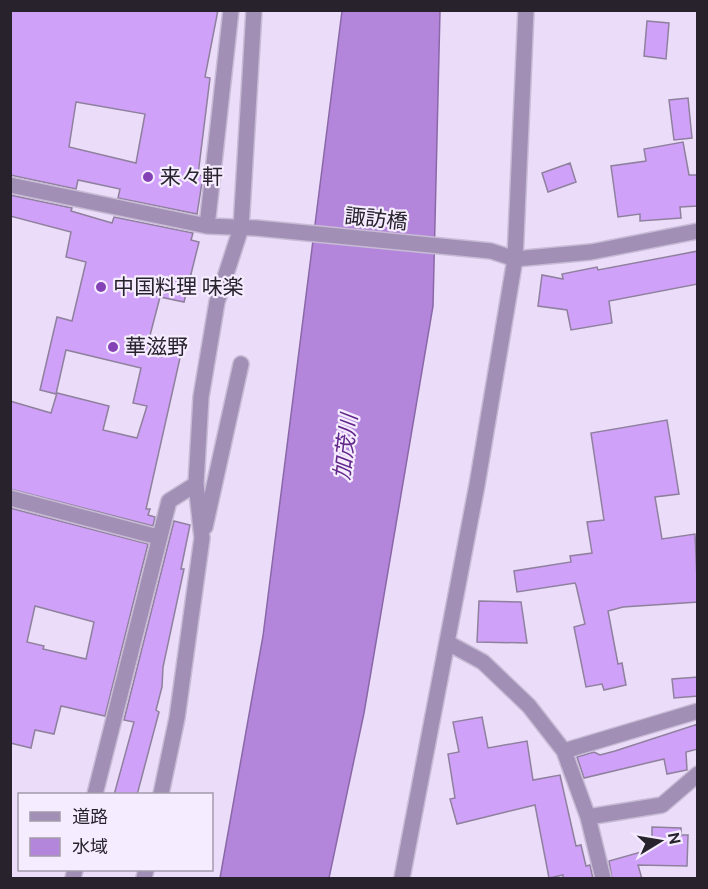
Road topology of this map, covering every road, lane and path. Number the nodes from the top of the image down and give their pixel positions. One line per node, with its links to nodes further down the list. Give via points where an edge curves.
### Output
1 (231, 10): 5 (street)
2 (254, 10): 6 (street)
3 (526, 10): 8 (street)
4 (10, 185): 5 (street, 諏訪橋)
5 (207, 226): 6 (street, 諏訪橋)
6 (249, 228): 8 (street, 諏訪橋, via 491,251); 10 (street, via 217,302 201,397)
7 (698, 231): 8 (street, via 591,252)
8 (514, 259): 14 (street)
9 (241, 364): 13 (street)
10 (196, 484): 12 (street, via 169,501); 13 (street)
11 (10, 498): 12 (street)
12 (158, 537): 18 (street)
13 (202, 538): 19 (street, via 177,718)
14 (448, 643): 16 (street, via 483,662 529,706); 22 (street)
15 (698, 711): 16 (street)
16 (564, 751): 20 (street)
17 (698, 774): 20 (street, via 662,805)
18 (95, 793)
19 (161, 793)
20 (588, 817): 21 (street)
21 (602, 878)
22 (402, 879)

